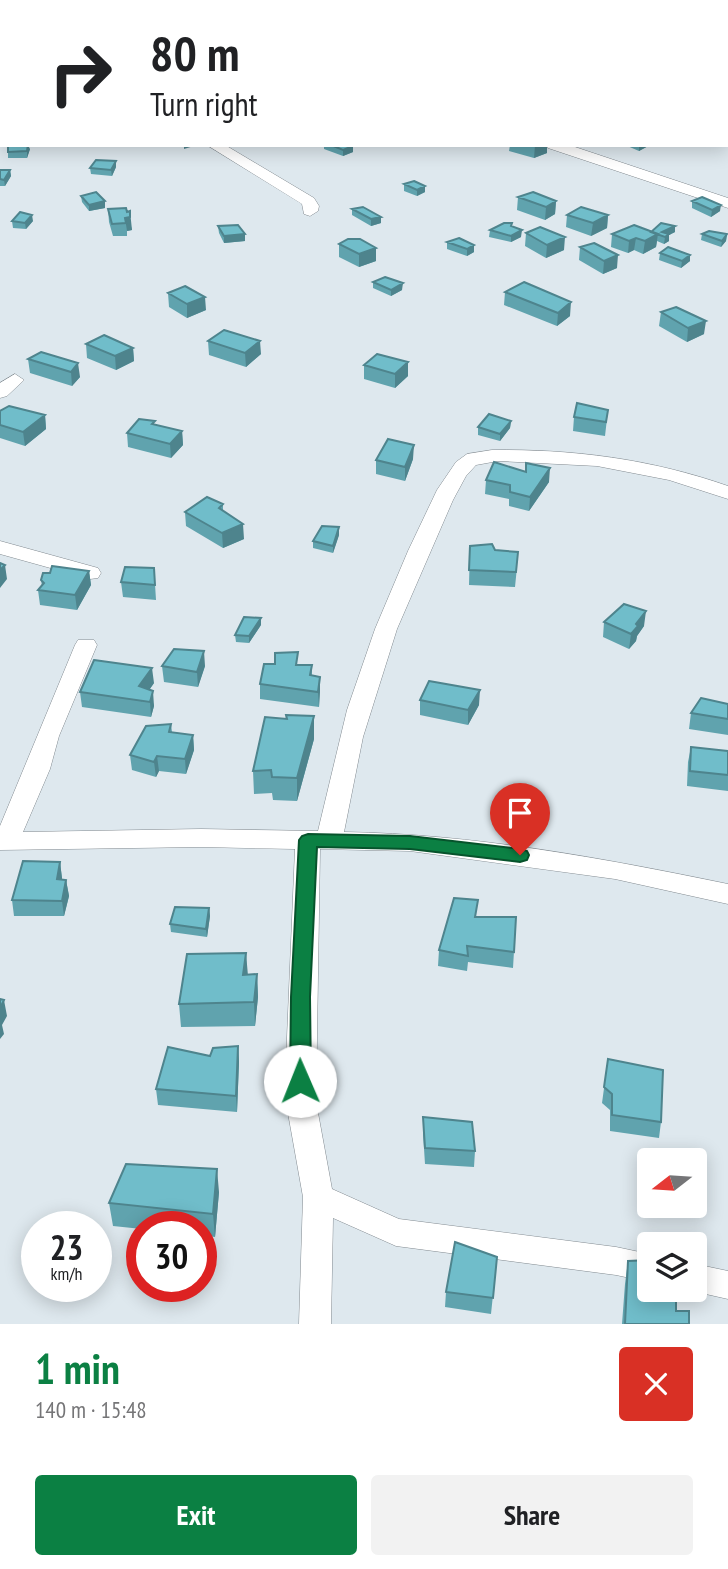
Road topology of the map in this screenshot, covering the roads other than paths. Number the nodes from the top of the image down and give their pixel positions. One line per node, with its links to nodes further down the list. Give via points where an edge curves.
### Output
1 (217, 147): 4 (street, via 308,201)
2 (559, 147): 3 (street)
3 (728, 203)
4 (310, 211)
5 (15, 380): 6 (street)
6 (0, 392)
7 (728, 493): 12 (street, via 697,481 607,461 525,456 481,457 468,462 449,488 414,559 372,667)
8 (0, 547): 9 (street)
9 (90, 573)
10 (86, 645): 11 (street, via 47,736 38,769)
11 (3, 841): 12 (street)
12 (319, 841): 13 (street, via 410,842 497,852); 14 (street, via 300,997 301,1102)
13 (728, 894)
14 (318, 1197): 15 (street, via 396,1232); 18 (street)
15 (637, 1265)
16 (707, 1281): 17 (street)
17 (728, 1285)
18 (315, 1324)

